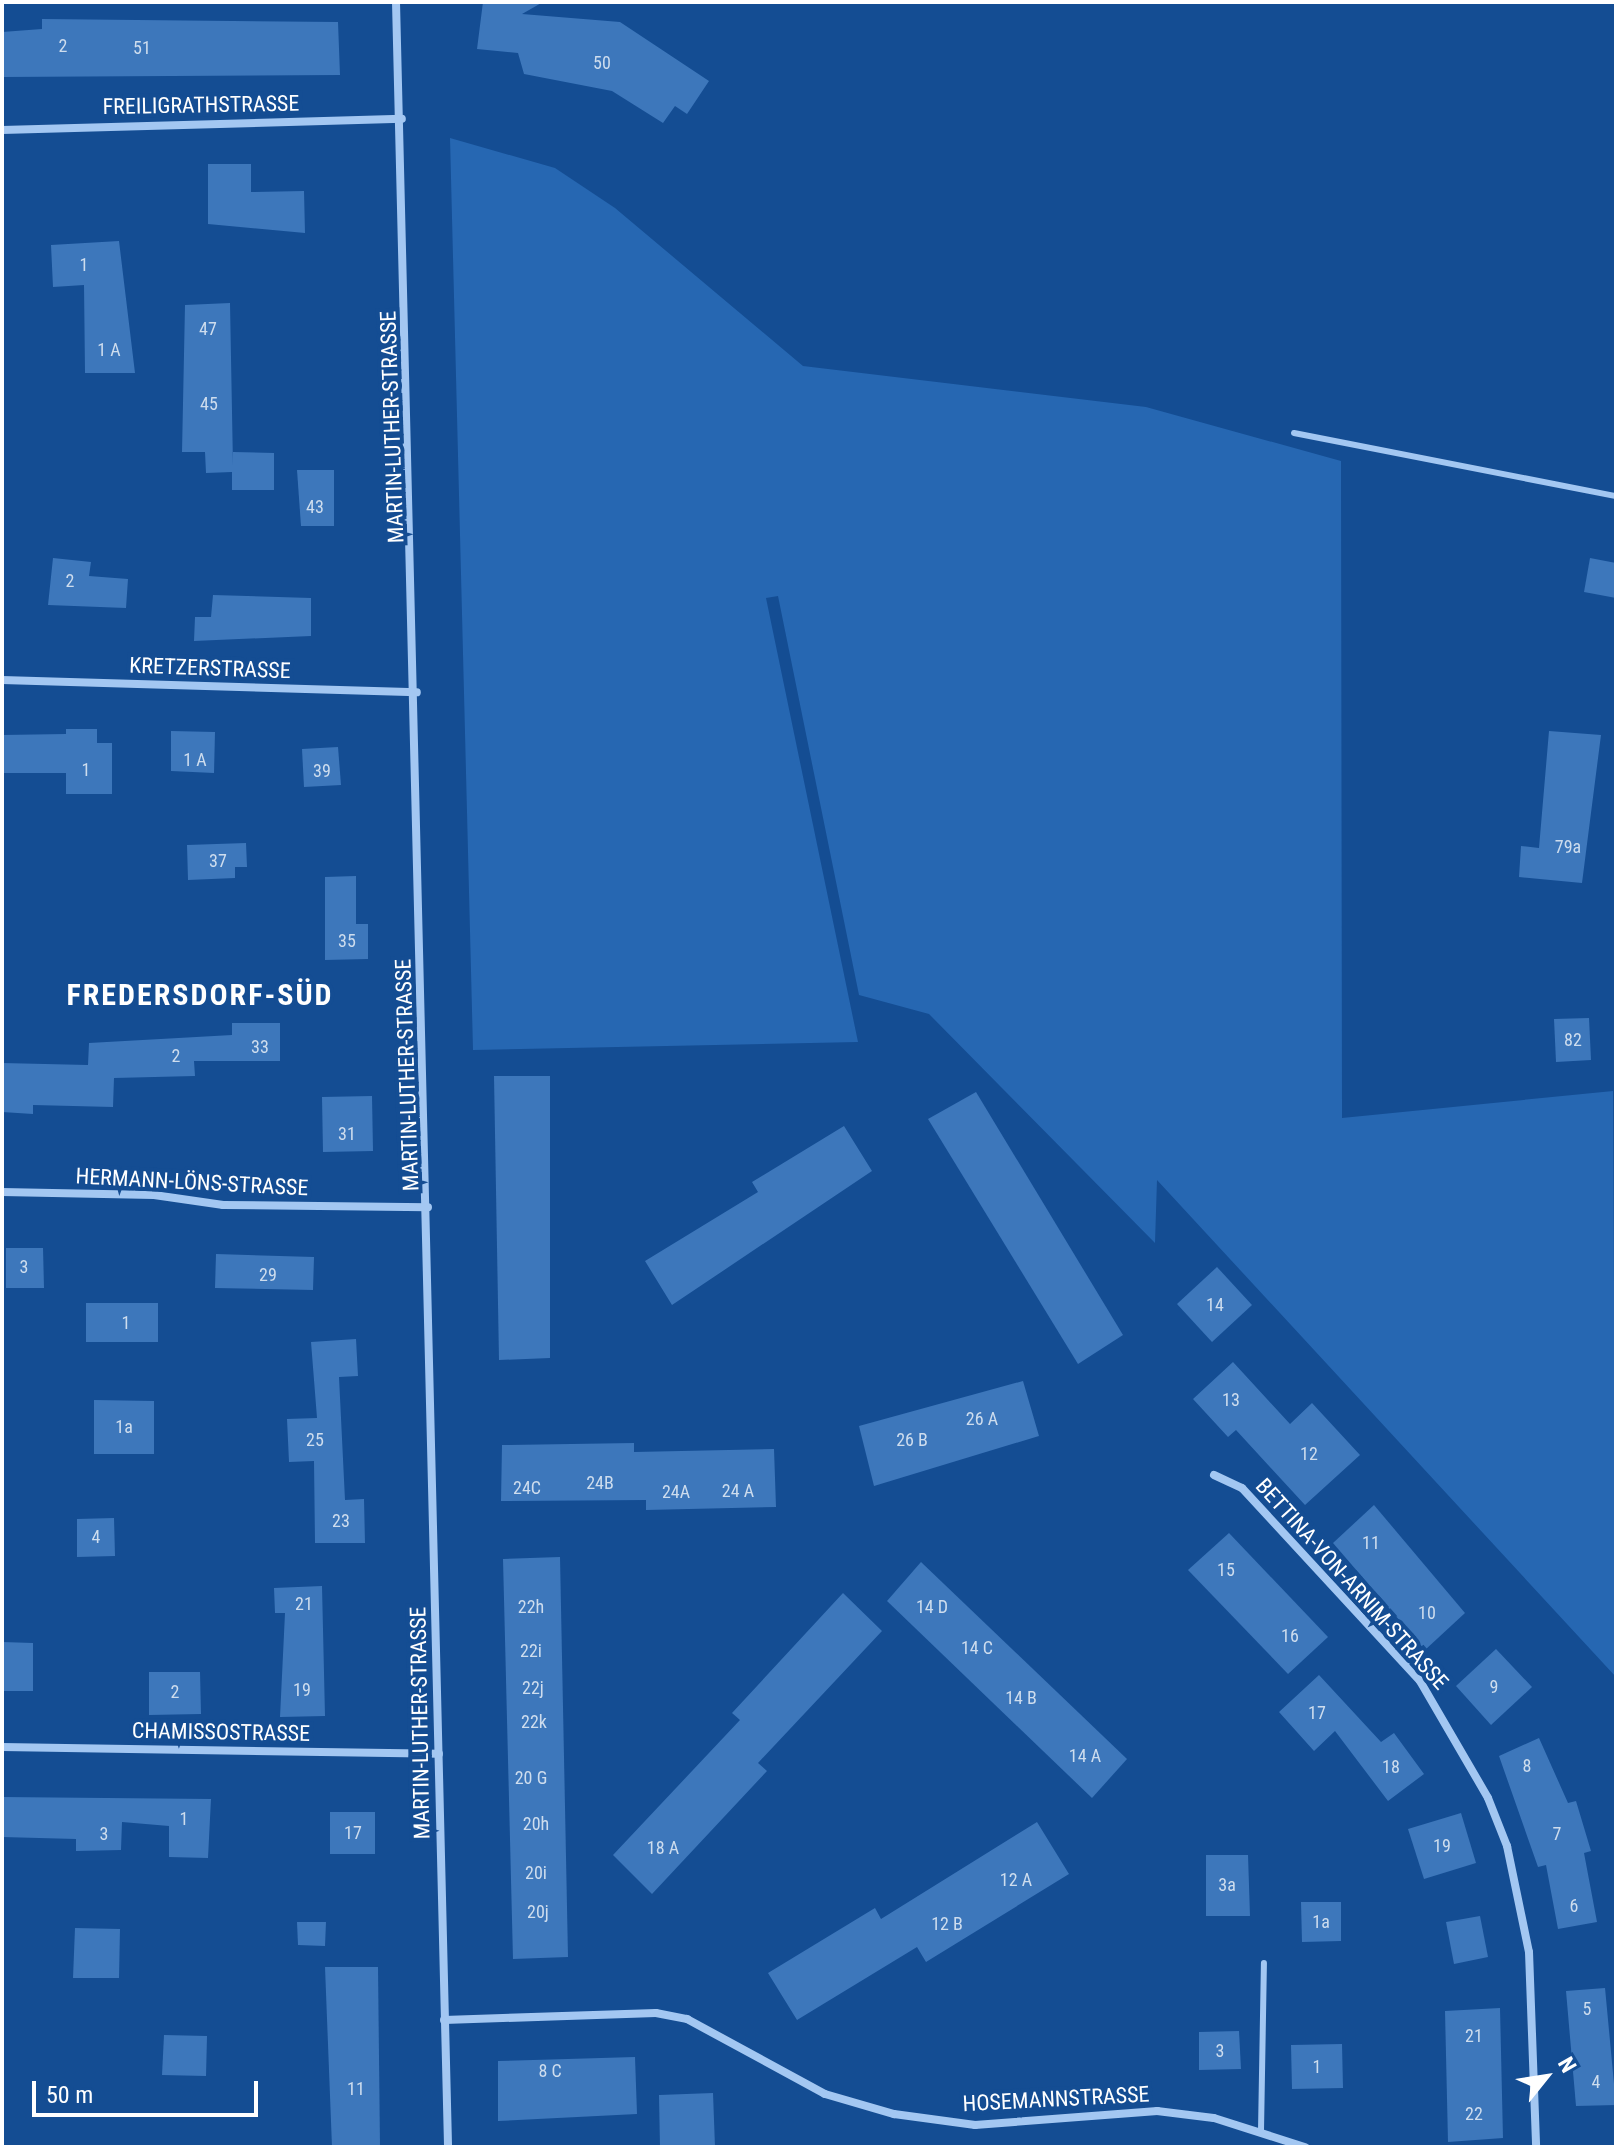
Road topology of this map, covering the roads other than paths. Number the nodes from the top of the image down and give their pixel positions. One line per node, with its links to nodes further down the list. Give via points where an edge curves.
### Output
1 (396, 2): 2 (street, MARTIN-LUTHER-STRASSE)
2 (402, 119): 3 (street, FREILIGRATHSTRASSE); 7 (street, MARTIN-LUTHER-STRASSE)
3 (2, 130)
4 (1294, 433): 5 (lane)
5 (1616, 496)
6 (2, 680): 7 (street, KRETZERSTRASSE)
7 (417, 692): 9 (street, MARTIN-LUTHER-STRASSE)
8 (2, 1192): 9 (street, HERMANN-LÖNS-STRASSE, via 154,1195 223,1205)
9 (428, 1207): 12 (street, MARTIN-LUTHER-STRASSE)
10 (1214, 1475): 18 (street, BETTINA-VON-ARNIM-STRASSE, via 1242,1488 1401,1658 1468,1756 1507,1846 1522,1906 1533,1996)
11 (2, 1747): 12 (street, CHAMISSOSTRASSE)
12 (439, 1754): 14 (street, MARTIN-LUTHER-STRASSE)
13 (1264, 1963): 15 (lane)
14 (444, 2020): 15 (street, HOSEMANNSTRASSE, via 656,2013 687,2019 825,2094 894,2114 975,2125 1157,2111); 16 (street, MARTIN-LUTHER-STRASSE)
15 (1261, 2131): 17 (street, HOSEMANNSTRASSE)
16 (448, 2147)
17 (1305, 2147)
18 (1536, 2147)

